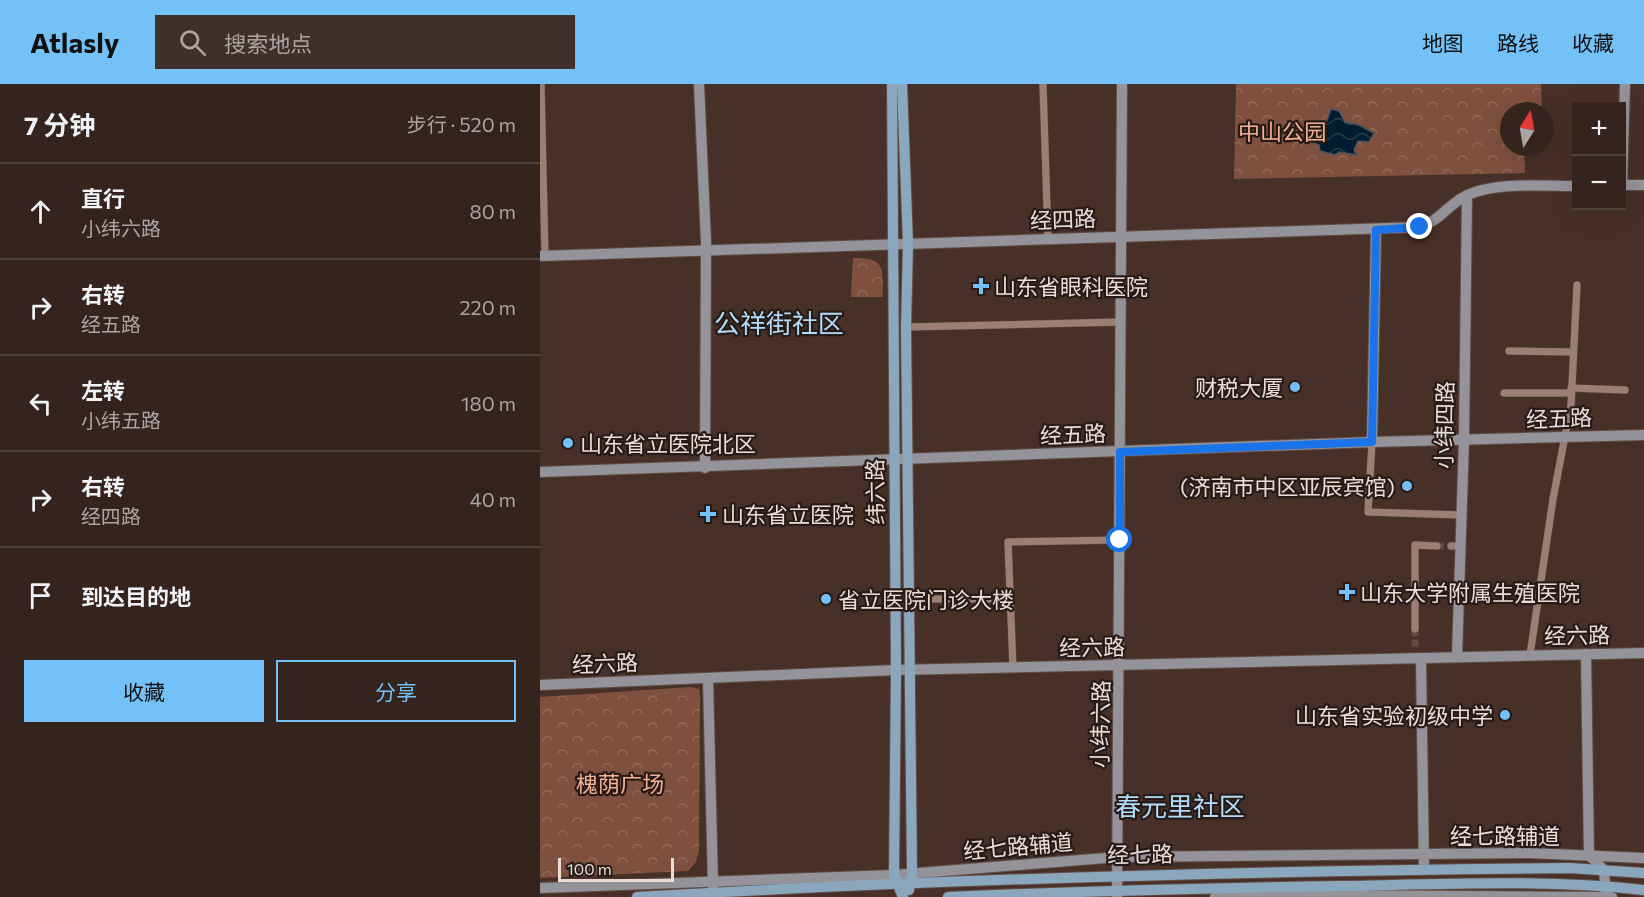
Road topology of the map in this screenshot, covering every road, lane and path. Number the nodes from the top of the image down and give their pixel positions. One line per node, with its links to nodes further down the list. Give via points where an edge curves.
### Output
1 (541, 84): 8 (street)
2 (699, 84): 19 (street)
3 (892, 84): 17 (main road, 纬六路)
4 (902, 84): 18 (main road, 纬六路)
5 (1043, 84): 16 (street)
6 (1122, 84): 15 (street, 小纬六路)
7 (1625, 84): 9 (street)
8 (541, 151): 20 (street)
9 (1623, 156)
10 (1626, 185): 11 (street)
11 (1644, 185)
12 (1572, 186): 13 (street, 经四路, via 1487,188)
13 (1467, 195): 14 (street, 经四路, via 1430,224); 31 (street, 小纬四路)
14 (1376, 230): 15 (street, 经四路); 32 (street)
15 (1121, 236): 16 (street, 经四路); 22 (street, 小纬六路)
16 (1048, 239): 18 (street, 经四路)
17 (894, 244): 18 (street, 经四路); 19 (street, 经四路); 35 (main road, 纬六路)
18 (908, 244): 23 (main road, 纬六路)
19 (706, 252): 20 (street, 经四路); 36 (street)
20 (543, 256)
21 (1577, 285): 25 (street)
22 (1121, 322): 23 (street); 33 (street, 小纬六路)
23 (906, 327): 34 (main road, 纬六路)
24 (1509, 351): 25 (street)
25 (1573, 352): 27 (street)
26 (1625, 390): 27 (street)
27 (1571, 391): 28 (street); 30 (street)
28 (1504, 393)
29 (1644, 435): 30 (street, 经五路)
30 (1563, 437): 31 (street, 经五路); 46 (street)
31 (1464, 440): 32 (street, 经五路); 38 (street, 小纬四路)
32 (1372, 442): 33 (street, 经五路); 38 (street, via 1368,512)
33 (1120, 452): 34 (street, 经五路); 39 (street, 小纬六路)
34 (908, 458): 35 (street, 经五路); 42 (main road, 纬六路)
35 (894, 459): 36 (street, 经五路); 51 (main road, 纬六路)
36 (705, 468): 37 (street, 经五路)
37 (540, 472)
38 (1461, 515): 48 (street, 小纬四路, via 1456,546)
39 (1120, 540): 41 (street, via 1008,542); 49 (street, 小纬六路)
40 (1437, 546): 43 (street, via 1415,545)
41 (1011, 598): 42 (street); 50 (street)
42 (910, 599): 52 (main road, 纬六路)
43 (1415, 629)
44 (1644, 652): 45 (street, 经六路)
45 (1586, 654): 46 (street, 经六路); 56 (street)
46 (1530, 655): 48 (street, 经六路)
47 (1417, 656): 48 (street, 经六路); 49 (street, 经六路); 55 (street)
48 (1457, 656)
49 (1120, 666): 50 (street, 经六路); 57 (street, 小纬六路)
50 (1013, 668): 52 (street, 经六路)
51 (896, 670): 52 (street, 经六路); 53 (street, 经六路); 64 (main road, 纬六路)
52 (912, 670): 63 (main road, 纬六路)
53 (708, 679): 54 (street, 经六路); 65 (street)
54 (540, 685)
55 (1424, 855): 56 (street, 经七路辅道); 57 (street, 经七路辅道); 59 (street)
56 (1588, 855): 58 (street, 经七路辅道); 60 (street)
57 (1118, 857): 62 (street, 小纬六路); 63 (street, 经七路辅道)
58 (1644, 858)
59 (1424, 869): 60 (main road, 经七路); 62 (main road, 经七路)
60 (1605, 870): 61 (main road, 经七路); 71 (street)
61 (1644, 873)
62 (1118, 874): 63 (main road, 经七路); 69 (street, 小纬六路)
63 (912, 879): 64 (main road, 经七路); 73 (main road, 纬六路)
64 (895, 880): 65 (street); 68 (main road, 经七路); 73 (main road, 纬六路)
65 (714, 881): 66 (street); 68 (street)
66 (540, 888)
67 (1644, 890): 71 (main road, 经七路)
68 (712, 893): 72 (main road, 经七路)
69 (1117, 893): 70 (main road, 经七路); 74 (main road, 经七路)
70 (1328, 893): 71 (main road, 经七路); 75 (street)
71 (1603, 895)
72 (636, 897)
73 (904, 897)
74 (948, 897)
75 (1215, 897)

